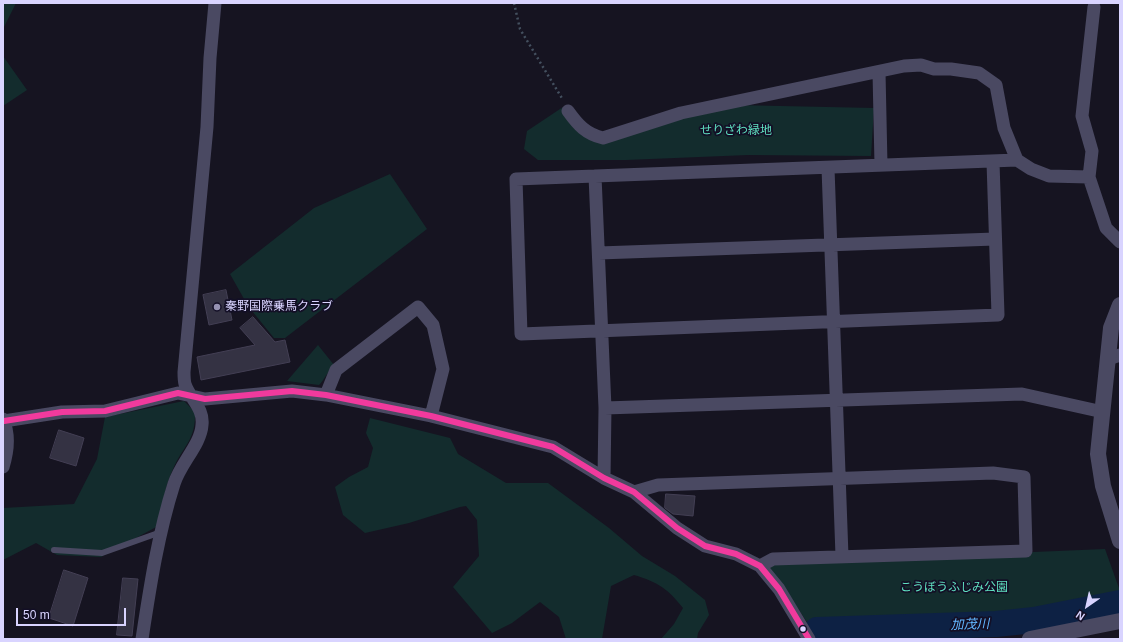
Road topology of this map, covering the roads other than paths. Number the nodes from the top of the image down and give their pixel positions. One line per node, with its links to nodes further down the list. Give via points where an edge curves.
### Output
1 (215, 3): 20 (street, via 207,135 184,372 185,384)
2 (1094, 7): 10 (street, via 1082,116 1092,151)
3 (879, 72): 4 (street, via 680,113 603,138 592,136 578,125); 5 (street, via 920,65 934,69 979,73 996,85 1004,128); 7 (street)
4 (568, 111)
5 (1017, 160): 6 (street); 10 (street, via 1049,176)
6 (993, 162): 7 (street); 11 (street)
7 (881, 165): 8 (street)
8 (828, 168): 9 (street); 13 (street)
9 (595, 176): 14 (street); 17 (street, via 516,179 521,334)
10 (1089, 177): 12 (street, via 1106,228)
11 (995, 238): 13 (street); 16 (street, via 998,315)
12 (1120, 242)
13 (831, 244): 14 (street); 16 (street)
14 (599, 253): 17 (street)
15 (1120, 305): 18 (street, via 1111,328)
16 (834, 322): 17 (street); 21 (street)
17 (600, 332): 22 (street)
18 (1114, 357): 23 (street)
19 (326, 395): 20 (street, via 292,391 205,399); 24 (street); 24 (street, via 336,370 418,307 433,325 443,369)
20 (193, 396): 25 (street, via 178,393 105,411 62,412); 30 (street, via 203,414 202,426 194,447 179,469)
21 (836, 401): 22 (street); 23 (street, via 1022,394); 28 (street)
22 (605, 408): 27 (street)
23 (1103, 412): 31 (street, via 1098,454 1100,472)
24 (431, 416): 27 (street, via 553,447)
25 (4, 422): 26 (street, via 8,442)
26 (3, 467)
27 (604, 478): 29 (street)
28 (839, 478): 29 (street, via 658,485); 33 (street); 33 (street, via 992,473 1024,477 1026,551)
29 (634, 492): 34 (street, via 699,543 736,554)
30 (163, 532): 32 (lane, via 102,553); 36 (street)
31 (1120, 542)
32 (54, 550)
33 (842, 556): 34 (street, via 773,559)
34 (760, 566): 37 (street, via 780,589)
35 (1120, 621): 38 (street)
36 (142, 639)
37 (809, 639)
38 (1030, 639)

